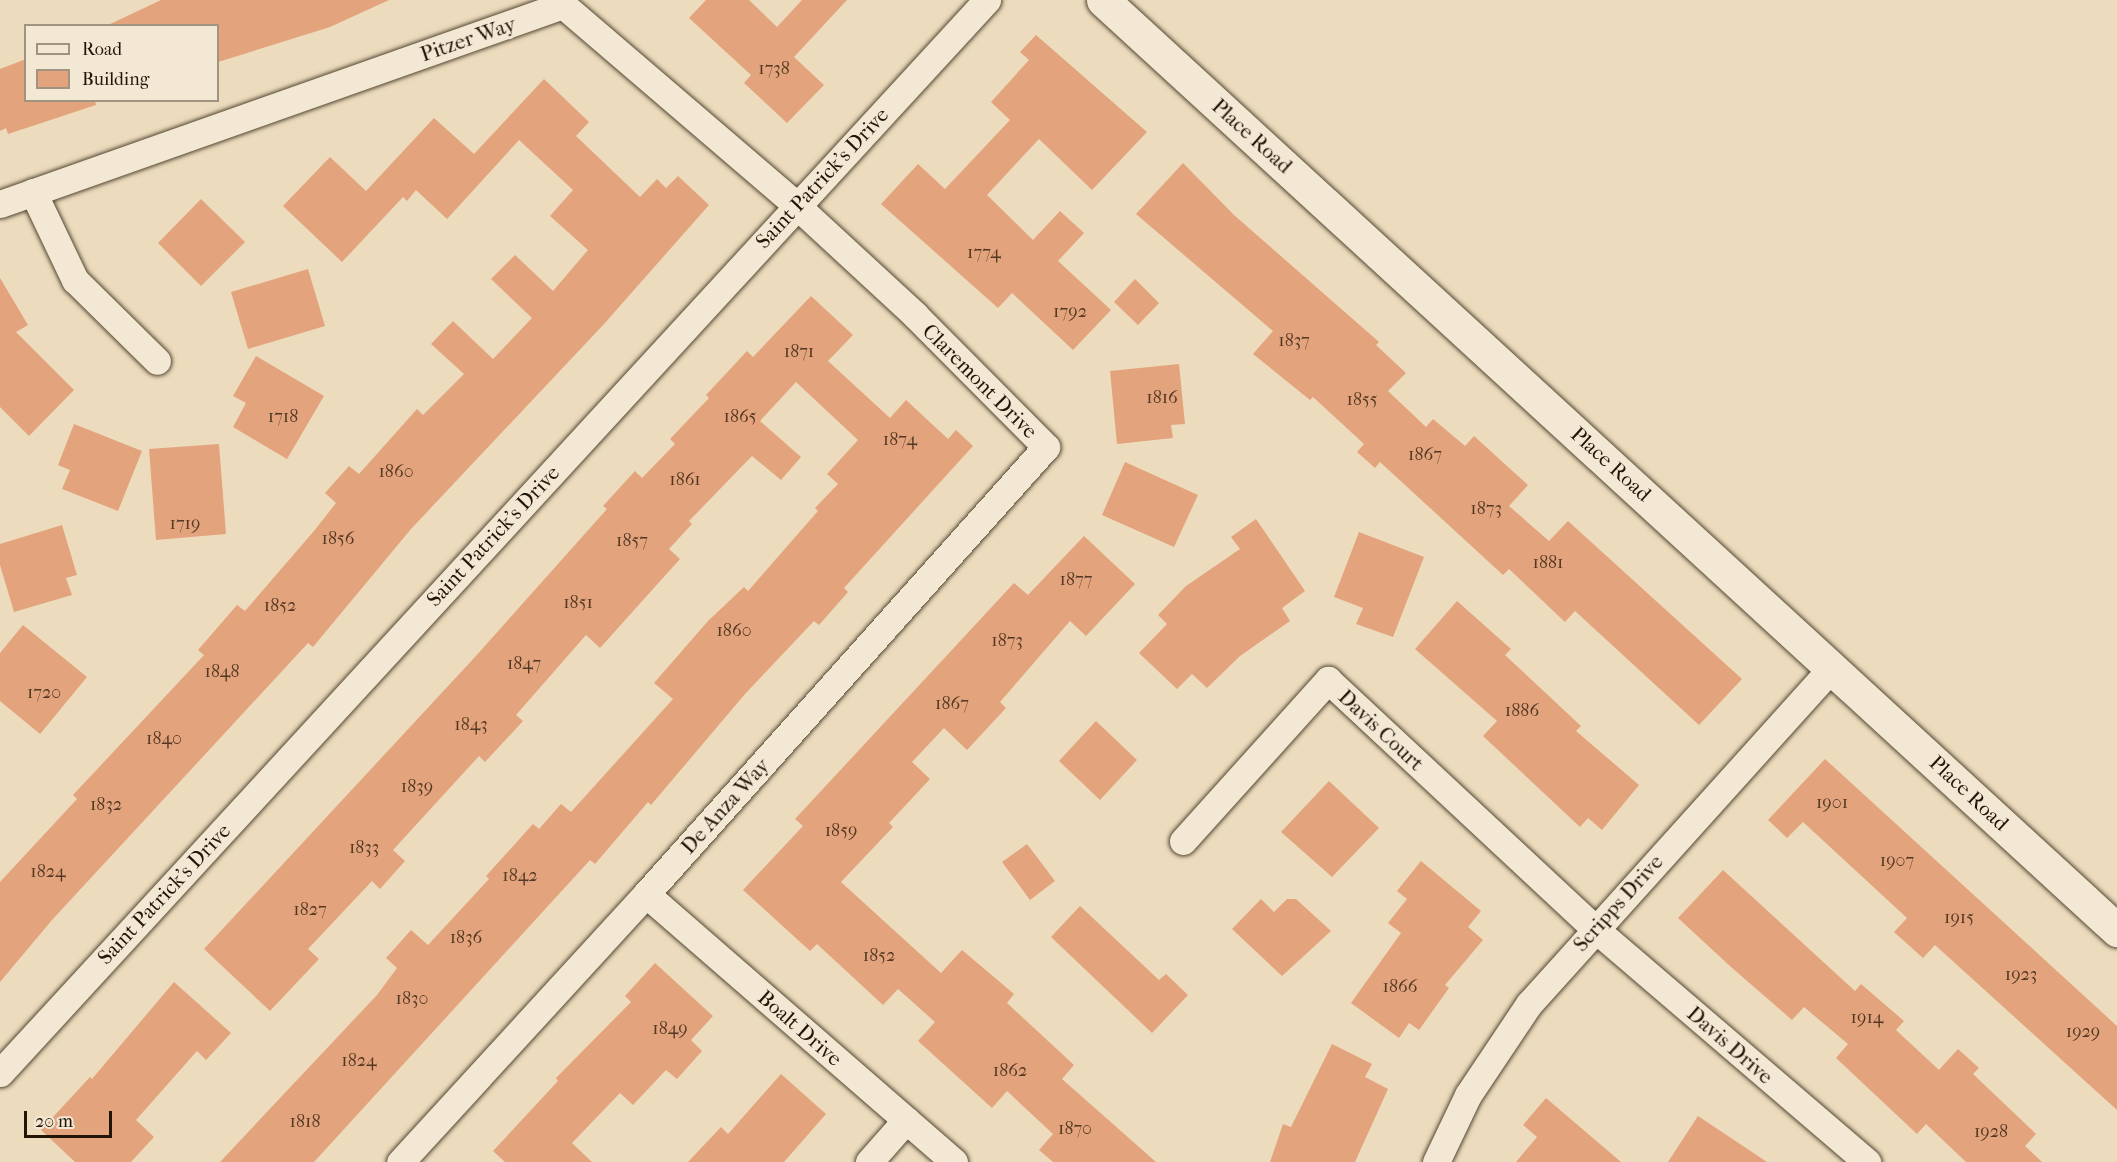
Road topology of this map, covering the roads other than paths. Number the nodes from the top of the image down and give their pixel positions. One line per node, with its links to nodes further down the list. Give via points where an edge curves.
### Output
1 (987, 0): 5 (street, Saint Patrick's Drive)
2 (1103, 0): 9 (street, Place Road)
3 (33, 192): 4 (street, Pitzer Way); 5 (street, Pitzer Way, via 563,5); 7 (street, via 75,280)
4 (0, 204)
5 (796, 206): 6 (street, Pitzer Way); 14 (street, Saint Patrick's Drive)
6 (915, 315): 8 (street, Claremont Drive)
7 (157, 361)
8 (1046, 447): 11 (street, De Anza Way)
9 (1832, 667): 12 (street, Scripps Drive); 13 (street, Place Road)
10 (1183, 841): 12 (street, Davis Court, via 1328,680)
11 (646, 894): 15 (street, Boalt Drive); 16 (street, De Anza Way)
12 (1593, 928): 19 (street, Scripps Drive, via 1501,1042 1467,1095); 20 (street, Davis Drive)
13 (2117, 930)
14 (0, 1073)
15 (906, 1120): 17 (street); 18 (street, Boalt Drive)
16 (400, 1162)
17 (869, 1162)
18 (954, 1162)
19 (1436, 1162)
20 (1867, 1162)

